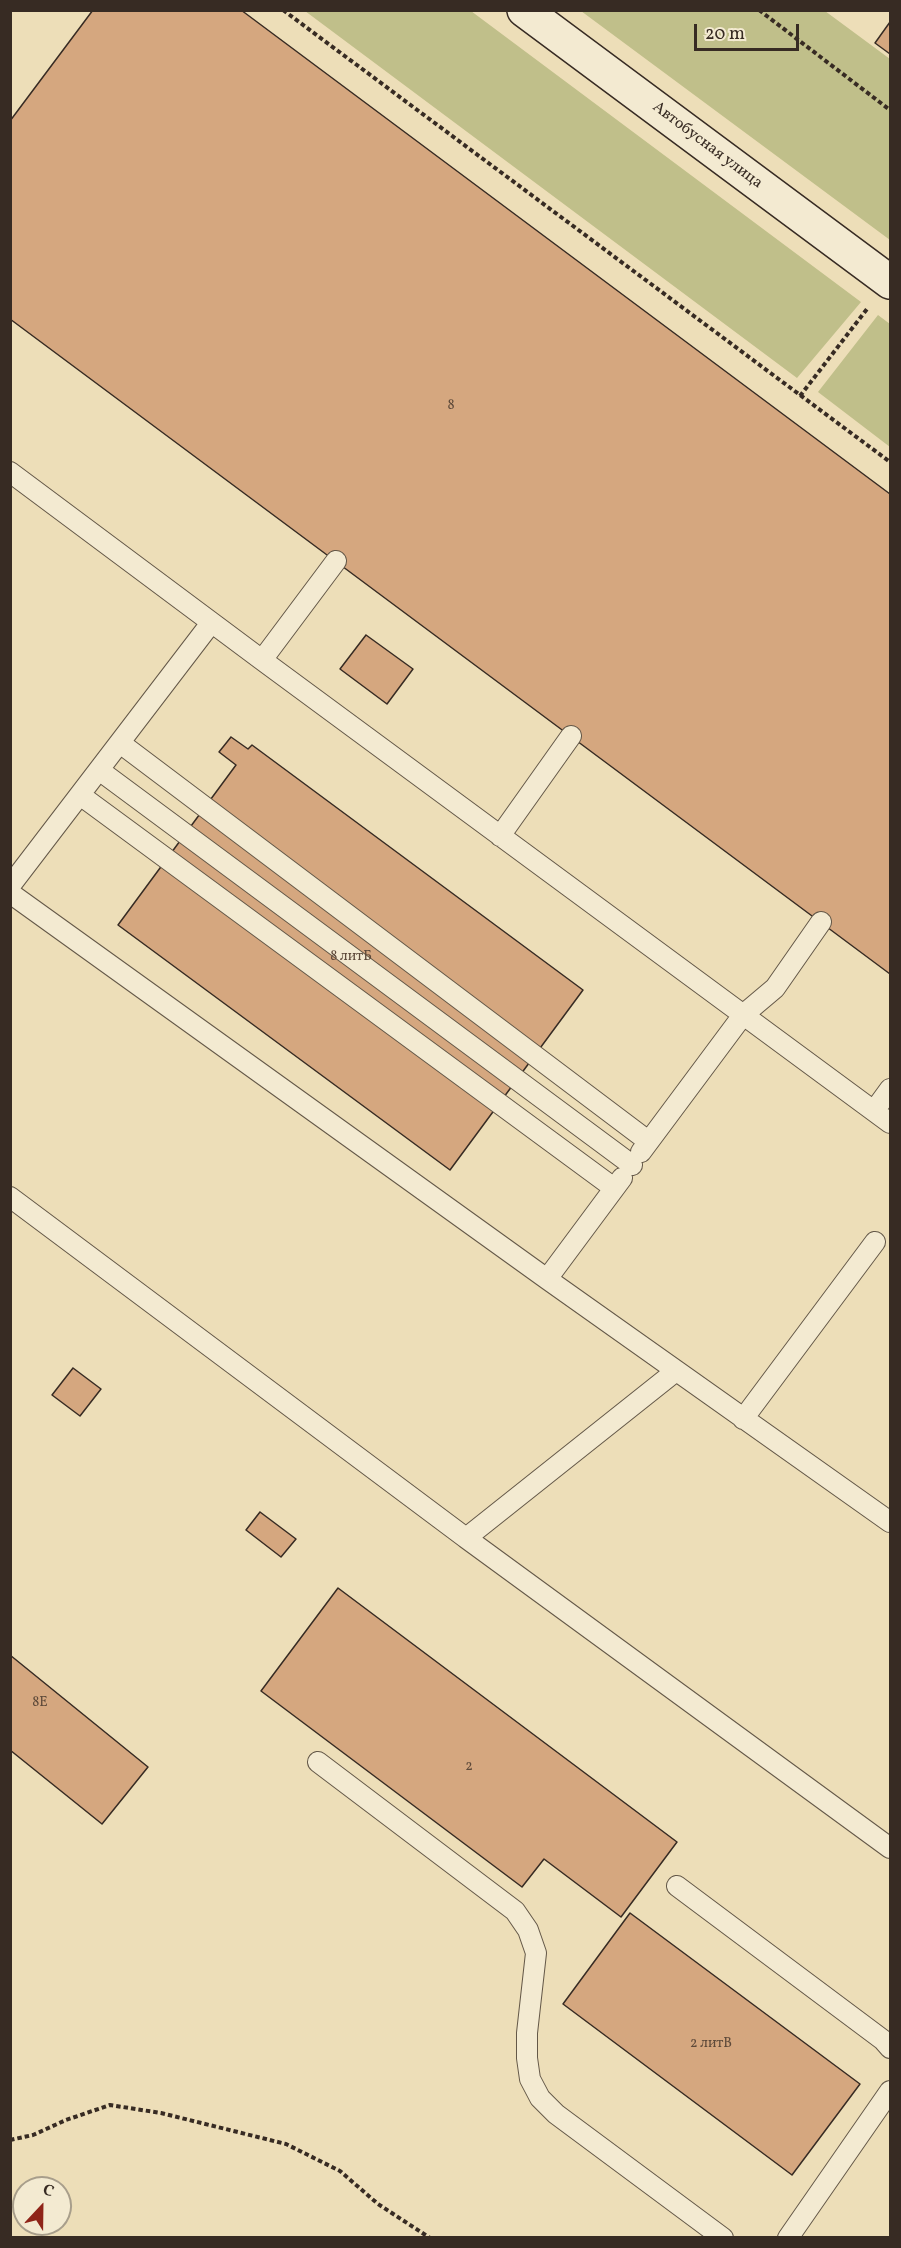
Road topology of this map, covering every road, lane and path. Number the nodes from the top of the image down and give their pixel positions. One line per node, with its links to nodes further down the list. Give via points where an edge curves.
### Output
1 (282, 10): 6 (path)
2 (525, 10): 5 (street, Автобусная улица)
3 (759, 10): 4 (path)
4 (891, 110)
5 (880, 294): 6 (path)
6 (800, 396): 7 (path)
7 (891, 462)
8 (10, 472): 10 (lane)
9 (336, 561): 11 (lane)
10 (211, 623): 11 (lane); 13 (lane)
11 (262, 660): 16 (lane)
12 (571, 736): 16 (lane)
13 (120, 743): 14 (lane); 24 (lane)
14 (99, 770): 15 (lane); 25 (lane)
15 (80, 795): 17 (lane); 26 (lane)
16 (500, 836): 20 (lane)
17 (10, 886)
18 (10, 893): 29 (lane)
19 (821, 922): 20 (lane, via 775,988)
20 (743, 1015): 22 (lane); 24 (lane)
21 (891, 1089): 22 (lane)
22 (874, 1111): 23 (lane)
23 (891, 1124)
24 (648, 1141): 25 (lane)
25 (632, 1165): 26 (lane)
26 (615, 1188): 29 (lane)
27 (10, 1197): 33 (lane)
28 (875, 1242): 31 (lane)
29 (546, 1279): 30 (lane)
30 (676, 1371): 31 (lane); 33 (lane)
31 (743, 1419): 32 (lane)
32 (888, 1516)
33 (466, 1538): 35 (lane)
34 (318, 1762): 41 (lane, via 515,1911 528,1930 536,1953 527,2058 530,2079 540,2098)
35 (891, 1848)
36 (676, 1886): 37 (lane)
37 (891, 2048)
38 (891, 2091): 42 (lane)
39 (10, 2140): 40 (path, via 110,2105 161,2113 286,2144 340,2171 378,2204)
40 (430, 2238)
41 (723, 2238)
42 (788, 2238)

